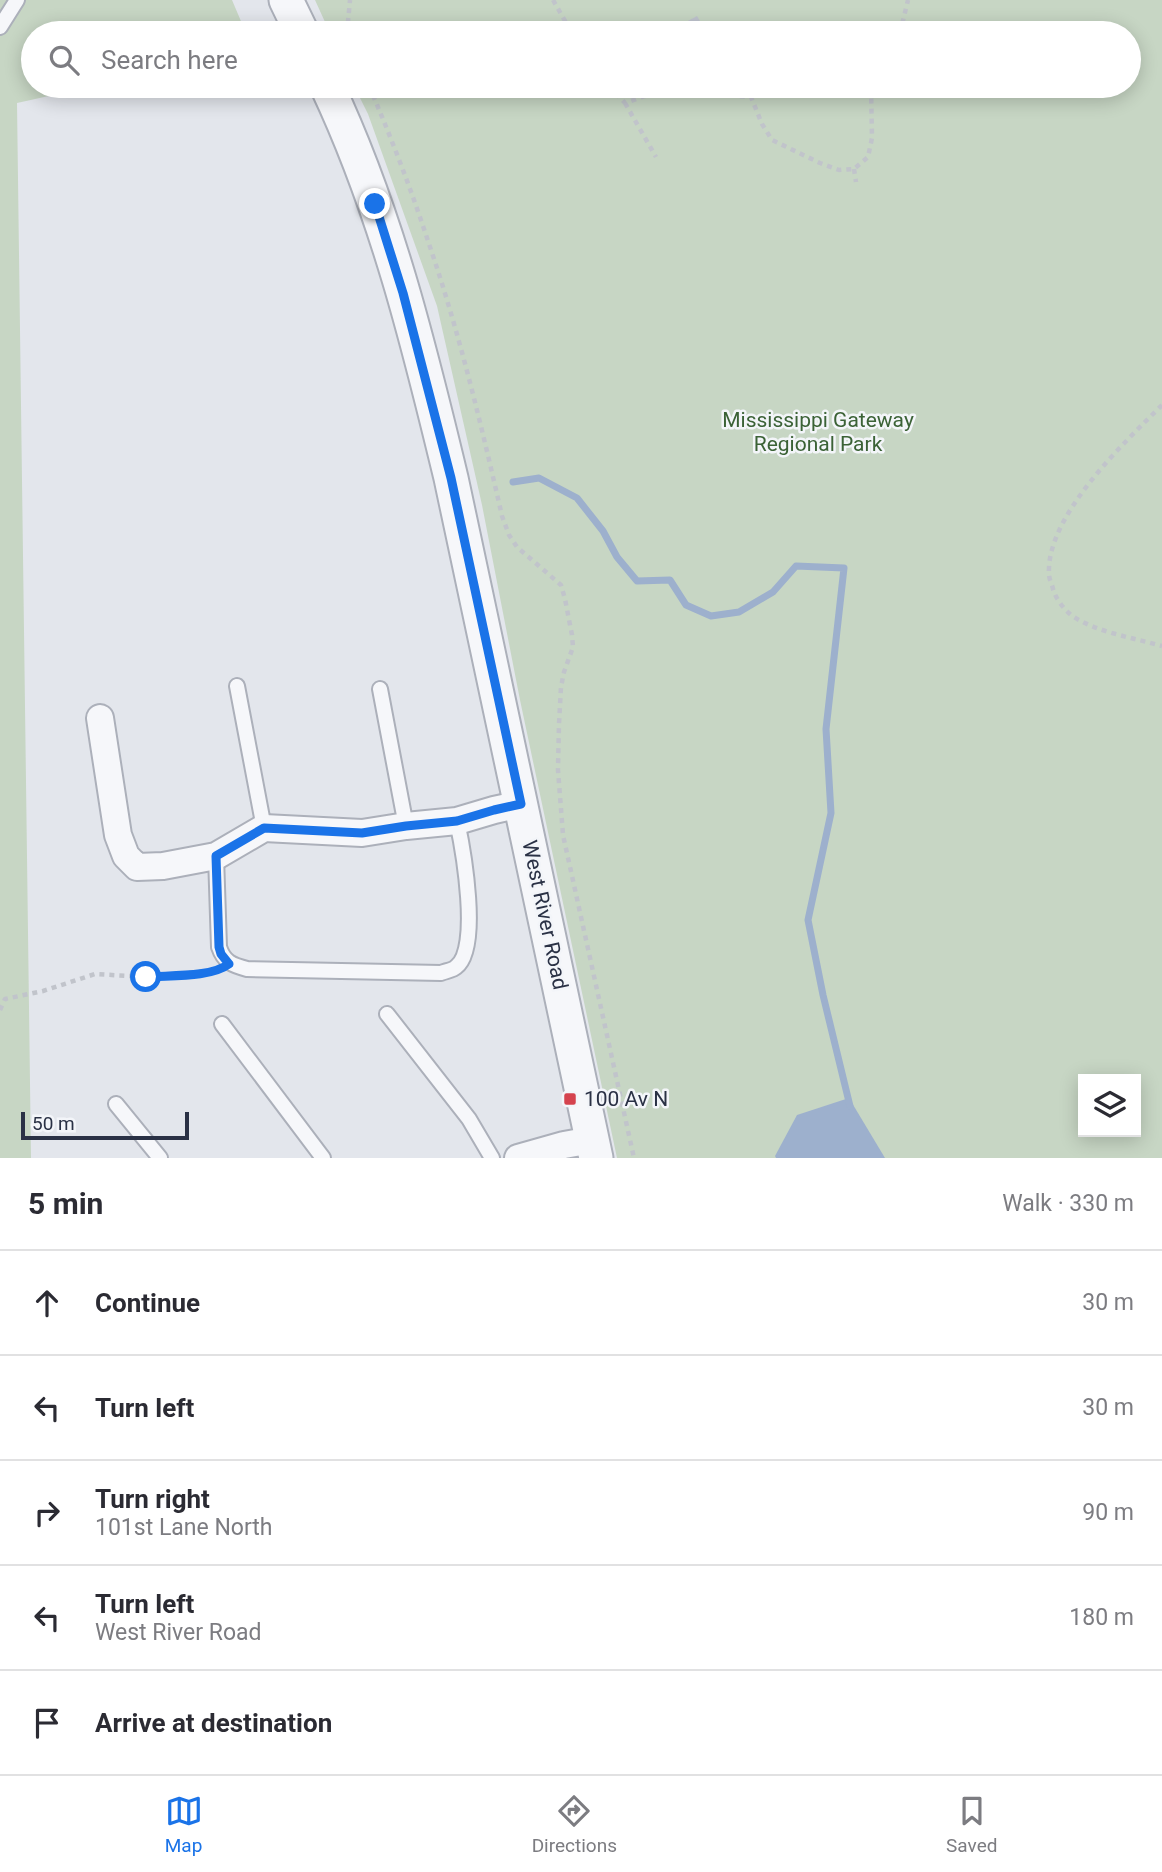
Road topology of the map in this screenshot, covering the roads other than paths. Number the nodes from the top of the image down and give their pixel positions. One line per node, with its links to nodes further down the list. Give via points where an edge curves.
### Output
1 (17, 0): 4 (lane)
2 (286, 0): 3 (street)
3 (296, 21)
4 (0, 27)
5 (332, 98): 9 (street, West River Road, via 391,250 420,353)
6 (237, 687): 12 (lane)
7 (380, 689): 11 (lane)
8 (100, 718): 13 (street, via 118,835 126,856 137,867 150,867)
9 (521, 804): 10 (street); 17 (street, West River Road)
10 (457, 821): 11 (street); 13 (lane, via 467,874 468,938 458,967 441,973 247,969 229,964 219,947)
11 (406, 826): 12 (street, via 362,833)
12 (264, 828): 13 (street)
13 (216, 856)
14 (387, 1014): 20 (lane, via 470,1119)
15 (222, 1024): 19 (lane)
16 (116, 1104): 18 (lane)
17 (594, 1149): 21 (street, via 564,1145)
18 (160, 1158)
19 (323, 1158)
20 (492, 1158)
21 (518, 1158)

